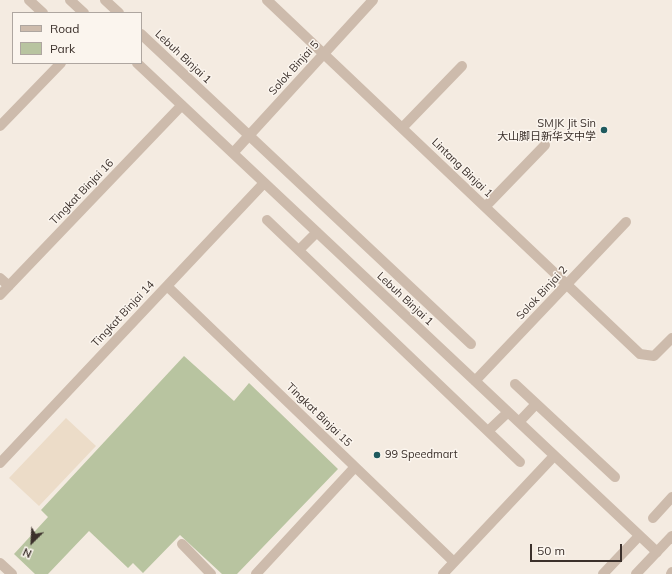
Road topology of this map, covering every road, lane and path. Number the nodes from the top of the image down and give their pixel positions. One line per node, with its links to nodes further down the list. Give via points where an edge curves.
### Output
1 (29, 0): 6 (street)
2 (70, 0): 7 (street)
3 (105, 0): 8 (street)
4 (267, 0): 10 (street, Lintang Binjai 1)
5 (373, 0): 10 (street, Solok Binjai 5)
6 (42, 12)
7 (83, 12)
8 (118, 12)
9 (142, 35): 17 (street, Lebuh Binjai 1)
10 (324, 54): 16 (street, Lintang Binjai 1); 17 (street, Solok Binjai 5)
11 (60, 64): 15 (street)
12 (138, 64): 14 (street, Lebuh Binjai 1)
13 (462, 66): 16 (street)
14 (182, 105): 19 (street, Lebuh Binjai 1); 28 (street, Tingkat Binjai 16)
15 (0, 126)
16 (402, 128): 21 (street, Lintang Binjai 1)
17 (249, 135): 19 (street, Solok Binjai 5); 32 (street, Lebuh Binjai 1)
18 (545, 145): 21 (street)
19 (233, 153): 20 (street, Lebuh Binjai 1)
20 (264, 183): 24 (street, Lebuh Binjai 1); 29 (street, Tingkat Binjai 14)
21 (485, 207): 27 (street, Lintang Binjai 1)
22 (267, 220): 25 (street)
23 (626, 222): 27 (street, Solok Binjai 2)
24 (317, 232): 25 (street); 33 (street, Lebuh Binjai 1)
25 (299, 250): 38 (street)
26 (0, 278): 28 (street)
27 (567, 284): 31 (street, Lintang Binjai 1, via 640,354 654,356); 33 (street, Solok Binjai 2)
28 (8, 286): 30 (street, Tingkat Binjai 16)
29 (167, 286): 41 (street, Tingkat Binjai 14); 42 (street, Tingkat Binjai 15)
30 (0, 295)
31 (672, 338)
32 (471, 344)
33 (475, 381): 36 (street, Lebuh Binjai 1)
34 (515, 384): 35 (street)
35 (536, 404): 37 (street); 43 (street)
36 (508, 412): 37 (street, Lebuh Binjai 1); 38 (street)
37 (519, 422): 39 (street, Lebuh Binjai 1)
38 (488, 432): 40 (street)
39 (554, 456): 46 (street, Lebuh Binjai 1); 50 (street)
40 (520, 462)
41 (0, 463)
42 (355, 467): 50 (street, Tingkat Binjai 15); 54 (street)
43 (615, 478)
44 (672, 498): 45 (street)
45 (653, 518)
46 (639, 536): 49 (street, Lebuh Binjai 1); 56 (street)
47 (672, 536): 49 (street)
48 (182, 544): 53 (street)
49 (657, 552): 57 (street)
50 (454, 562): 55 (street)
51 (0, 563): 52 (street)
52 (12, 574)
53 (212, 574)
54 (256, 574)
55 (443, 574)
56 (603, 574)
57 (636, 574)

